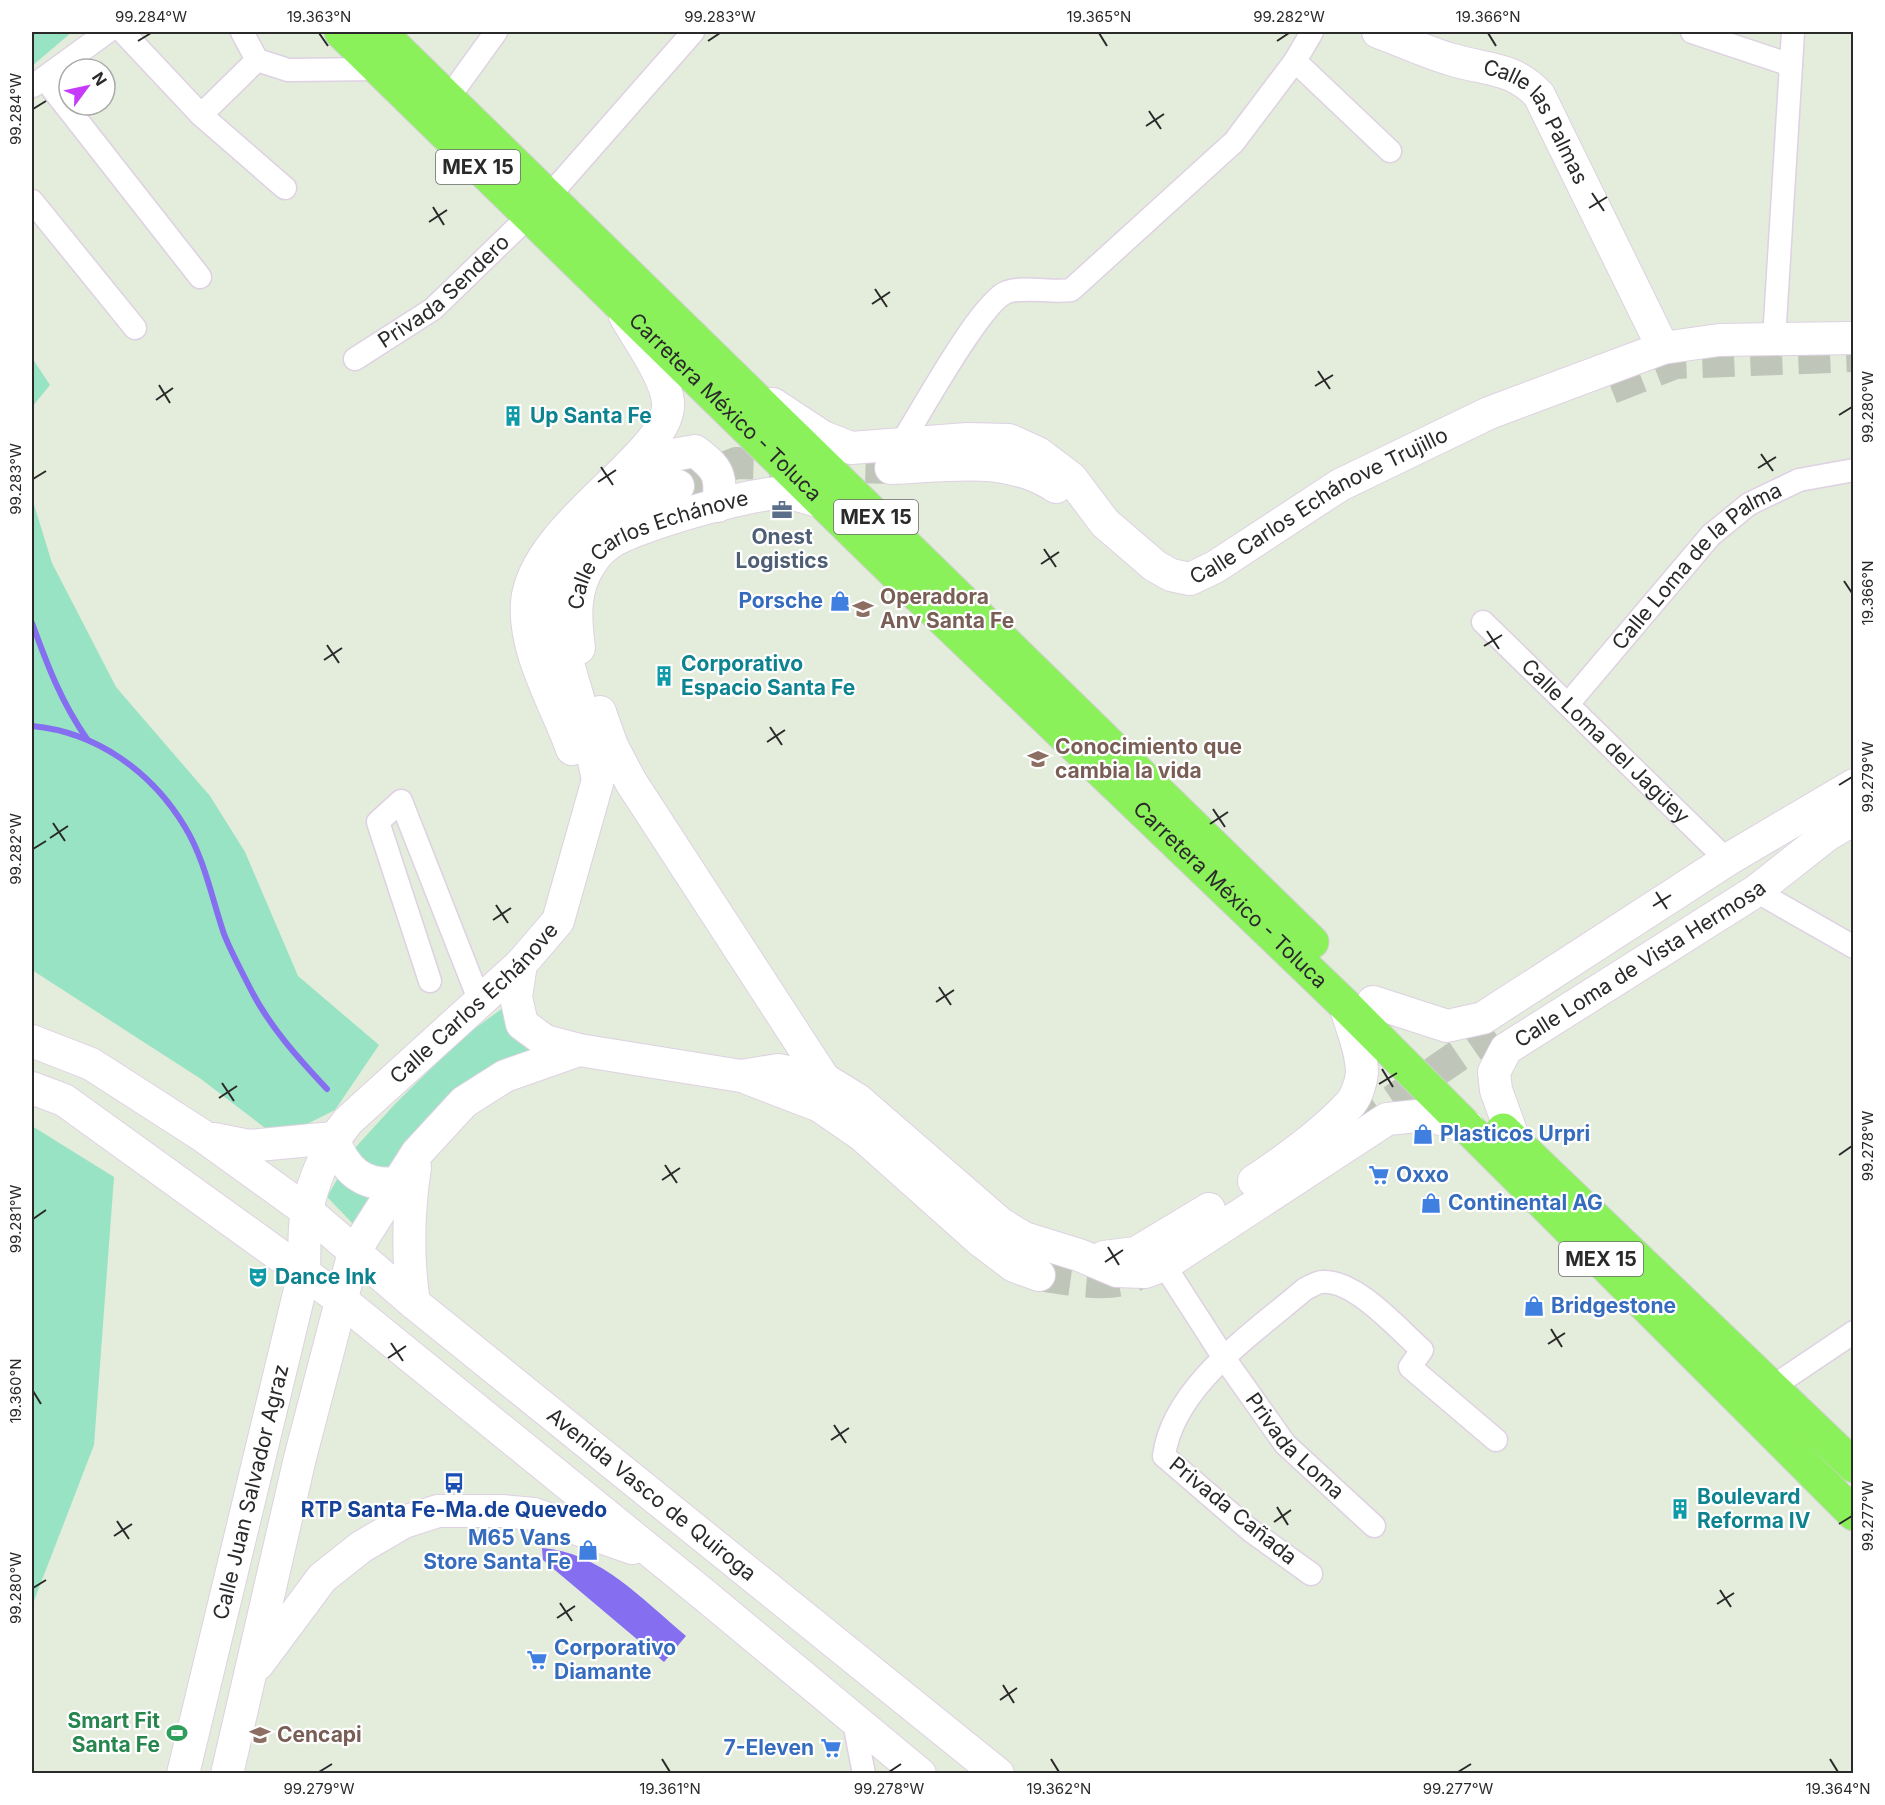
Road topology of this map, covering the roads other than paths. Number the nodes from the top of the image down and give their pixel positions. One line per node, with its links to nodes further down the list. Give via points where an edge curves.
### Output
1 (107, 32): 16 (street)
2 (123, 32): 18 (street)
3 (242, 32): 12 (street)
4 (341, 32): 15 (main road, Carretera México - Toluca / MEX 15)
5 (380, 32): 17 (main road, Carretera México - Toluca / MEX 15)
6 (496, 32): 17 (street)
7 (693, 32): 22 (street, Privada Sendero)
8 (1312, 32): 13 (street)
9 (1378, 32): 28 (street, Calle las Palmas, via 1453,60 1504,71 1533,88)
10 (1793, 32): 14 (street)
11 (1704, 34): 14 (street)
12 (257, 60): 15 (street, via 288,70); 18 (street)
13 (1295, 61): 19 (street); 32 (street, via 1234,142 1071,290 1014,291 995,299 965,340)
14 (1791, 65): 27 (street)
15 (378, 69): 22 (main road, Carretera México - Toluca / MEX 15)
16 (38, 83): 23 (street)
17 (449, 97): 22 (main road, Carretera México - Toluca / MEX 15)
18 (201, 115): 20 (street)
19 (1390, 151)
20 (285, 188)
21 (32, 201): 25 (street)
22 (539, 206): 24 (main road, Carretera México - Toluca / MEX 15); 29 (street, Privada Sendero, via 434,309); 30 (main road, Carretera México - Toluca / MEX 15)
23 (200, 277)
24 (617, 303): 36 (main road, Carretera México - Toluca / MEX 15); 38 (street, Calle Carlos Echánove, via 657,371 668,402 661,430)
25 (135, 328)
26 (1854, 338): 27 (street, Calle Carlos Echánove Trujillo)
27 (1774, 339): 28 (street, Calle Carlos Echánove Trujillo, via 1719,340)
28 (1663, 348): 33 (street, Calle Carlos Echánove Trujillo, via 1489,413)
29 (355, 359)
30 (732, 377): 32 (street, via 823,437 851,448); 50 (main road, Carretera México - Toluca / MEX 15)
31 (1611, 388): 33 (street, via 1449,448)
32 (896, 456): 33 (street, Calle Carlos Echánove Trujillo, via 1020,468 1046,480 1155,566 1190,579 1215,567 1340,485)
33 (1396, 459)
34 (1854, 470): 40 (street, Calle Loma de la Palma, via 1799,480 1749,504 1711,535)
35 (678, 486): 42 (street, via 618,512 585,535 563,558 556,574 554,616 598,780)
36 (822, 502): 37 (street, Calle Carlos Echánove, via 783,493); 50 (main road, Carretera México - Toluca / MEX 15)
37 (718, 506): 38 (street, via 721,484 714,465 695,451 668,456); 55 (street, Calle Carlos Echánove, via 628,533 609,544 591,562 581,579 575,615 579,648 612,746 631,782)
38 (576, 516): 42 (street, Calle Carlos Echánove, via 543,556 530,585 528,621 542,674 576,762)
39 (1482, 622): 40 (street, Calle Loma del Jagüey)
40 (1568, 704): 44 (street, Calle Loma del Jagüey)
41 (1854, 785): 44 (street, Calle Loma de Vista Hermosa)
42 (589, 818): 47 (street, Calle Carlos Echánove, via 558,921)
43 (1840, 827): 45 (street, Calle Loma de Vista Hermosa); 51 (street, via 1774,855)
44 (1727, 860): 51 (street, Calle Loma de Vista Hermosa)
45 (1756, 891): 46 (street); 51 (street, Calle Loma de Vista Hermosa)
46 (1854, 947)
47 (520, 964): 49 (street, Calle Carlos Echánove); 53 (street, via 516,997 522,1024 545,1041)
48 (430, 981): 49 (street, via 378,822 401,801)
49 (480, 1002): 60 (street, Calle Carlos Echánove)
50 (1359, 1004): 51 (street, Calle Loma de Vista Hermosa, via 1447,1026); 57 (street); 58 (main road, Carretera México - Toluca / MEX 15); 61 (main road, Carretera México - Toluca / MEX 15)
51 (1495, 1032): 61 (street, Calle Loma de Vista Hermosa, via 1496,1090)
52 (32, 1041): 59 (street, Avenida Vasco de Quiroga, via 91,1064)
53 (579, 1050): 54 (street); 62 (street, Calle Juan Salvador Agraz, via 505,1076 464,1102)
54 (741, 1076): 55 (street, via 778,1070); 68 (street, via 820,1106 862,1135 981,1241 1014,1266)
55 (824, 1079): 66 (street, via 858,1100 1000,1224 1024,1238 1079,1256)
56 (32, 1088): 67 (street, via 64,1100)
57 (1359, 1117): 58 (street, via 1387,1119 1427,1114); 66 (street, via 1273,1168)
58 (1469, 1127): 78 (main road, Carretera México - Toluca / MEX 15)
59 (203, 1136): 60 (street, via 249,1146); 64 (street, Avenida Vasco de Quiroga)
60 (333, 1138): 63 (street, via 354,1175 383,1185); 64 (street, Calle Carlos Echánove)
61 (1514, 1140): 75 (main road, Carretera México - Toluca / MEX 15)
62 (417, 1153): 63 (street, Calle Juan Salvador Agraz); 70 (street, via 408,1210)
63 (398, 1183): 65 (street, Calle Juan Salvador Agraz)
64 (307, 1211): 65 (street, Avenida Vasco de Quiroga); 67 (street, Calle Juan Salvador Agraz)
65 (354, 1252): 69 (street, Calle Juan Salvador Agraz); 70 (street, Avenida Vasco de Quiroga)
66 (1157, 1255): 72 (street)
67 (304, 1273): 69 (street); 73 (street, Calle Juan Salvador Agraz)
68 (1039, 1275)
69 (340, 1299): 74 (street, Calle Juan Salvador Agraz); 80 (street)
70 (414, 1303): 89 (street, Avenida Vasco de Quiroga)
71 (1854, 1332): 75 (street)
72 (1224, 1358): 76 (street, via 1305,1289 1322,1281 1342,1284 1422,1350 1410,1367); 79 (street, Privada Loma, via 1285,1443); 81 (street, Privada Cañada, via 1198,1383 1173,1420 1164,1456 1250,1530)
73 (282, 1363): 74 (street); 84 (street, Calle Juan Salvador Agraz)
74 (323, 1373): 82 (street, Calle Juan Salvador Agraz)
75 (1772, 1388): 77 (main road, Carretera México - Toluca / MEX 15)
76 (1496, 1440)
77 (1854, 1466)
78 (1854, 1514)
79 (1374, 1526)
80 (655, 1556): 82 (street, via 534,1514 474,1509 438,1511 404,1522 361,1547 322,1578); 83 (street)
81 (1311, 1574)
82 (248, 1680): 86 (street, Calle Juan Salvador Agraz)
83 (854, 1717): 87 (street); 88 (street)
84 (183, 1773)
85 (192, 1773): 86 (street, via 207,1767)
86 (225, 1773)
87 (864, 1773)
88 (920, 1773)
89 (998, 1773)

